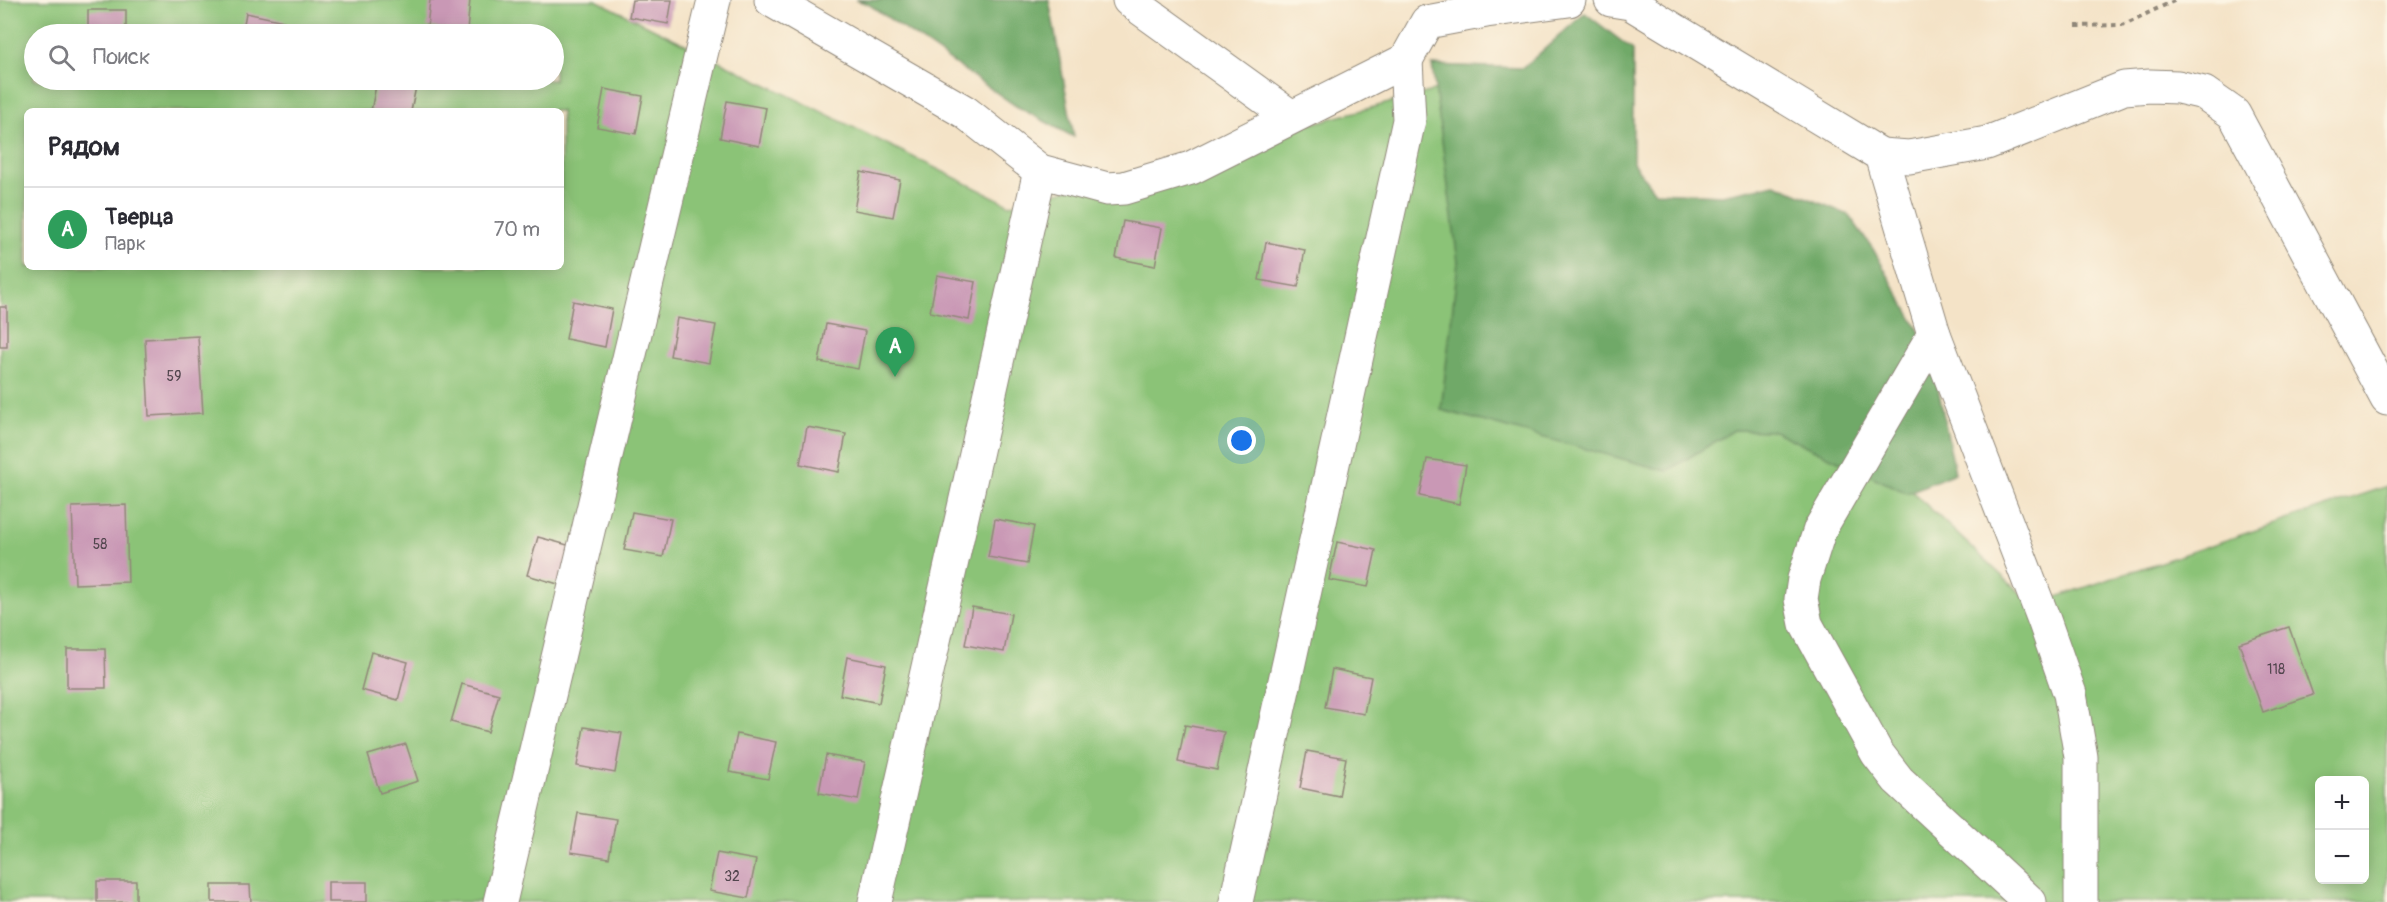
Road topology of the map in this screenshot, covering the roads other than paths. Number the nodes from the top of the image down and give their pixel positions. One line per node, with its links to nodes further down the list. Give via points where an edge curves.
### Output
1 (714, 0): 13 (street)
2 (771, 0): 10 (street, via 964,112)
3 (1129, 0): 8 (street)
4 (1569, 0): 6 (street, via 1486,11)
5 (1611, 0): 9 (street, via 1629,3)
6 (1423, 11): 7 (street)
7 (1406, 60): 8 (street); 15 (street, via 1409,120)
8 (1290, 116): 10 (street, via 1191,168 1124,188 1107,189)
9 (1881, 155): 11 (street); 12 (street, via 1910,157 1987,143 2124,88 2178,87 2204,93 2234,114)
10 (1040, 171): 14 (street)
11 (1934, 334): 16 (street, via 1820,529 1801,599 1806,624 1877,753 1898,780); 17 (street, via 2070,694 2081,757)
12 (2387, 399)
13 (500, 902)
14 (875, 902)
15 (1236, 902)
16 (2030, 902)
17 (2080, 902)

